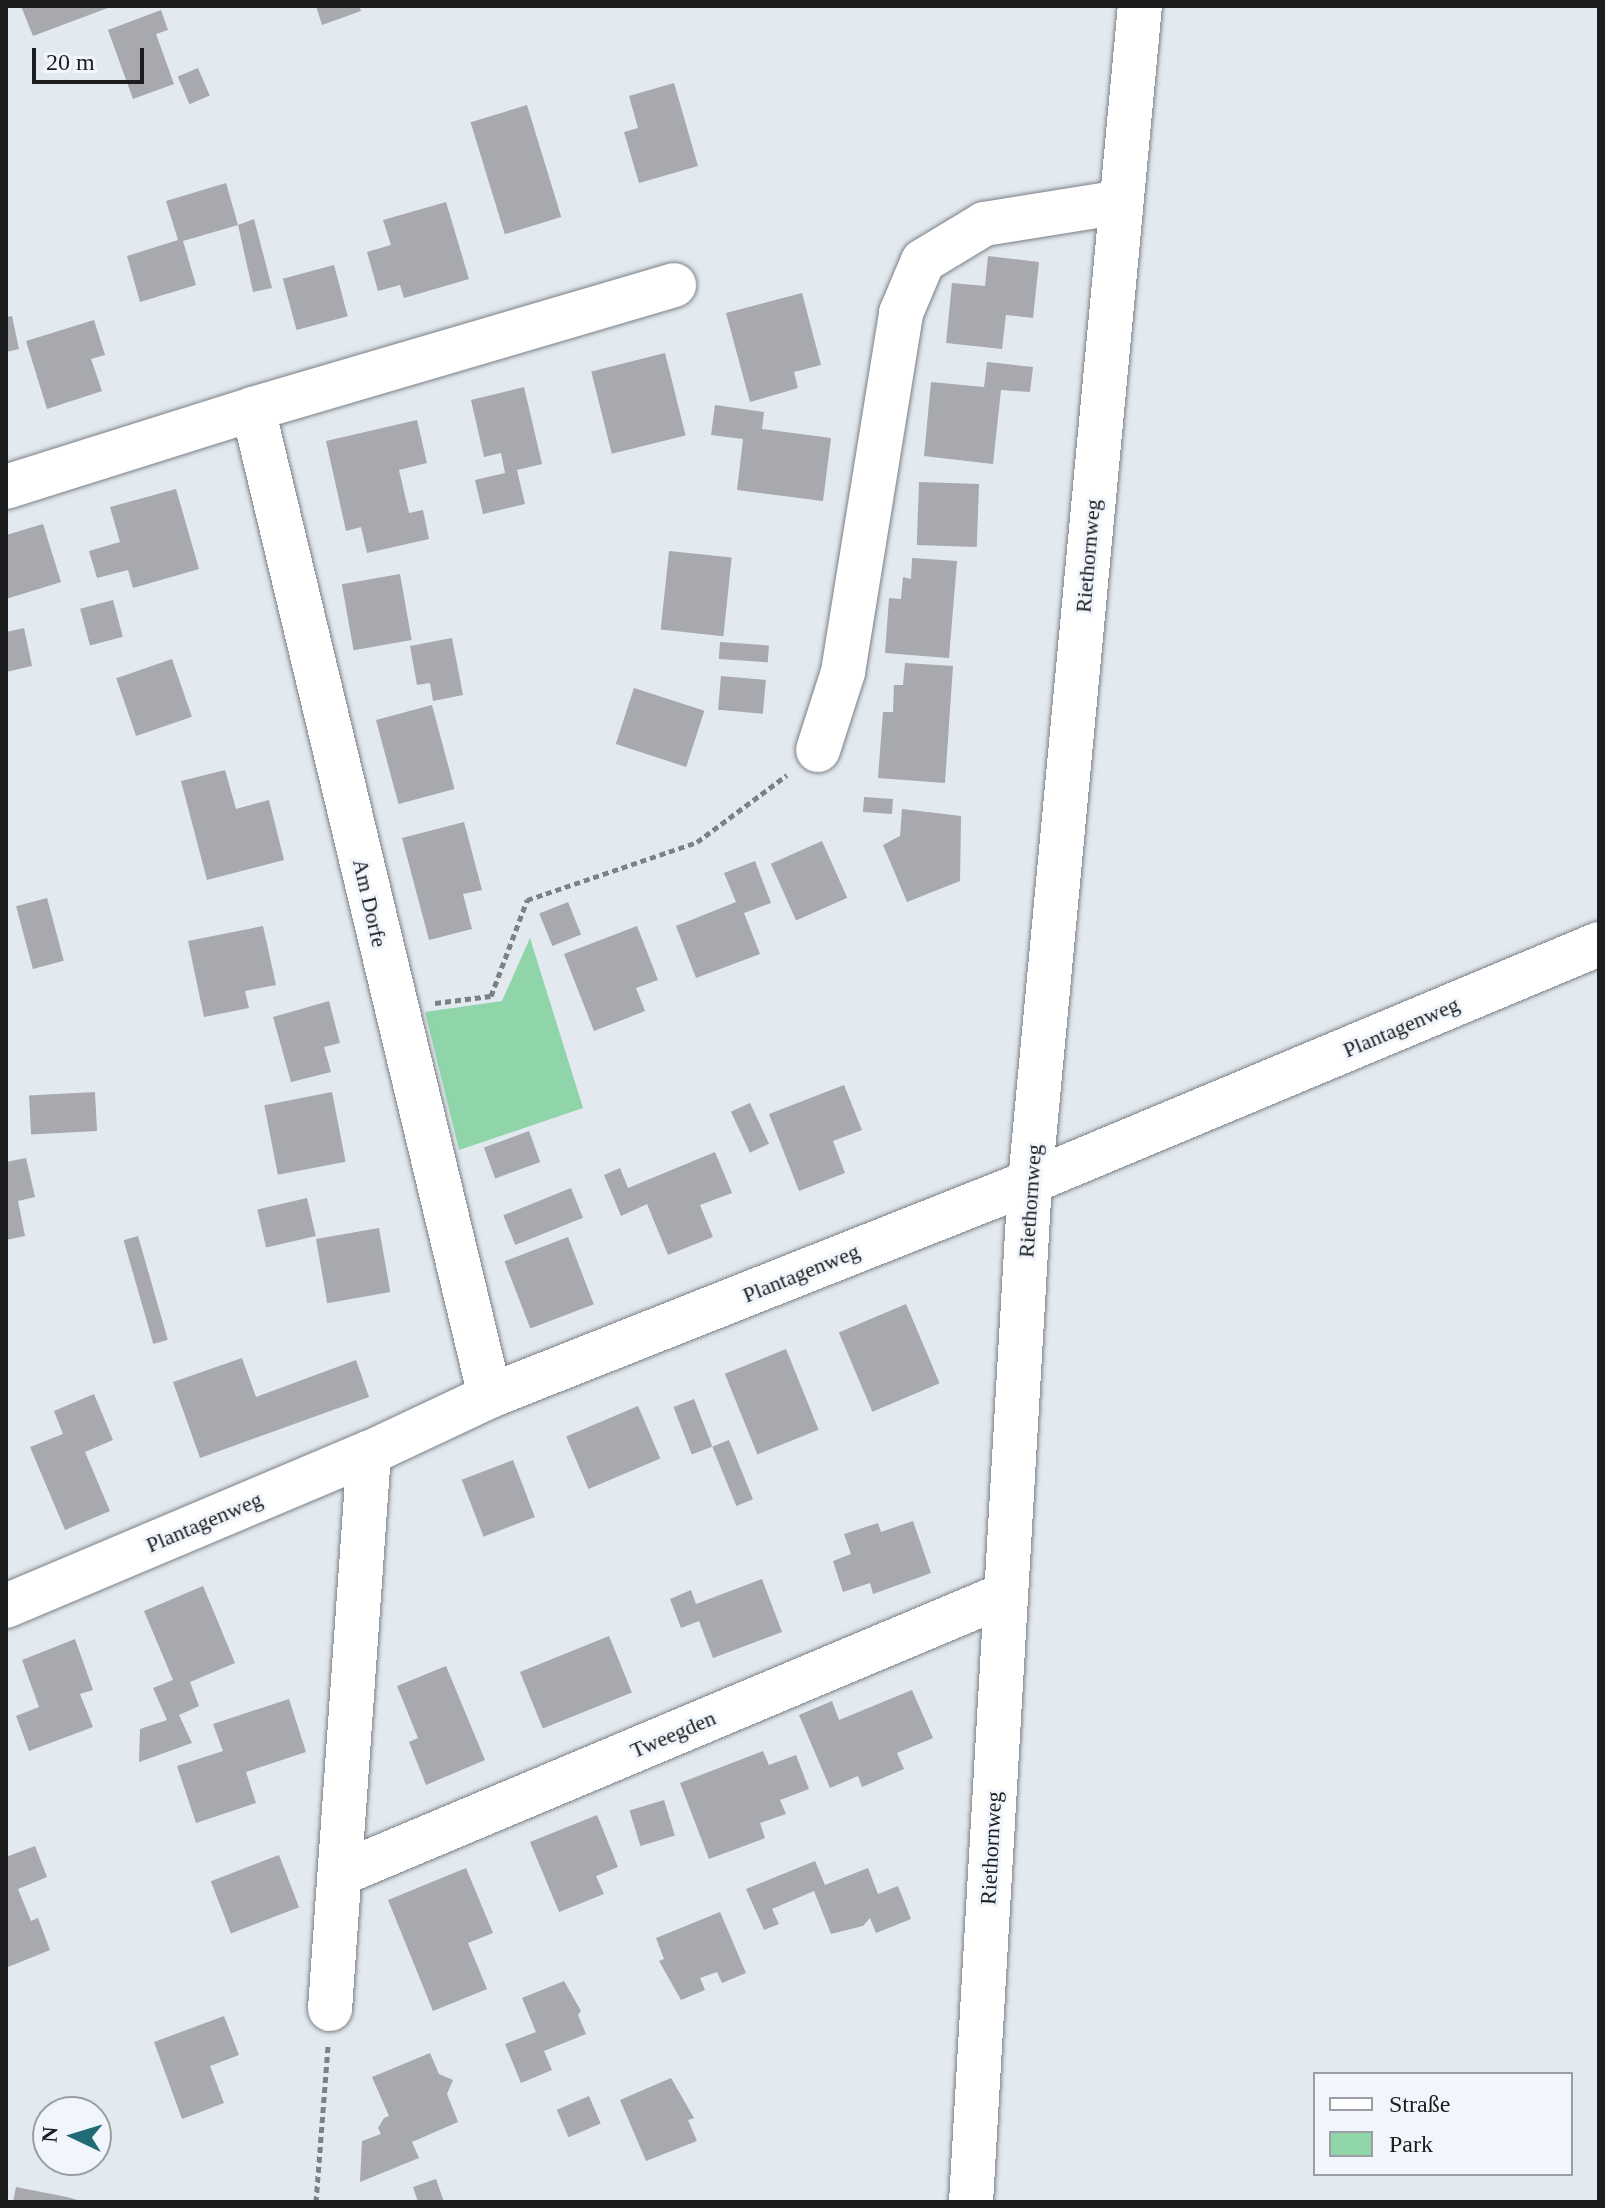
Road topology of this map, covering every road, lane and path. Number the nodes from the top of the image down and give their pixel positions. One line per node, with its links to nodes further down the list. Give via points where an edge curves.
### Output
1 (1140, 6): 2 (street, Riethornweg)
2 (1121, 202): 6 (street, via 984,224 923,261 901,313 843,672); 9 (street, Riethornweg)
3 (674, 285): 4 (street)
4 (253, 409): 5 (street); 8 (street, Am Dorfe)
5 (6, 487)
6 (818, 750): 8 (path, via 697,842 527,900 491,996)
7 (1599, 944): 9 (street, Plantagenweg)
8 (395, 1008): 10 (street, Am Dorfe)
9 (1030, 1182): 10 (street, Plantagenweg); 12 (street, Riethornweg)
10 (490, 1396): 11 (street, Plantagenweg)
11 (369, 1453): 13 (street, Plantagenweg); 14 (street)
12 (1006, 1594): 14 (street, Tweegden); 17 (street, Riethornweg)
13 (6, 1606)
14 (340, 1874): 15 (street)
15 (330, 2009): 16 (path)
16 (316, 2202)
17 (971, 2202)

